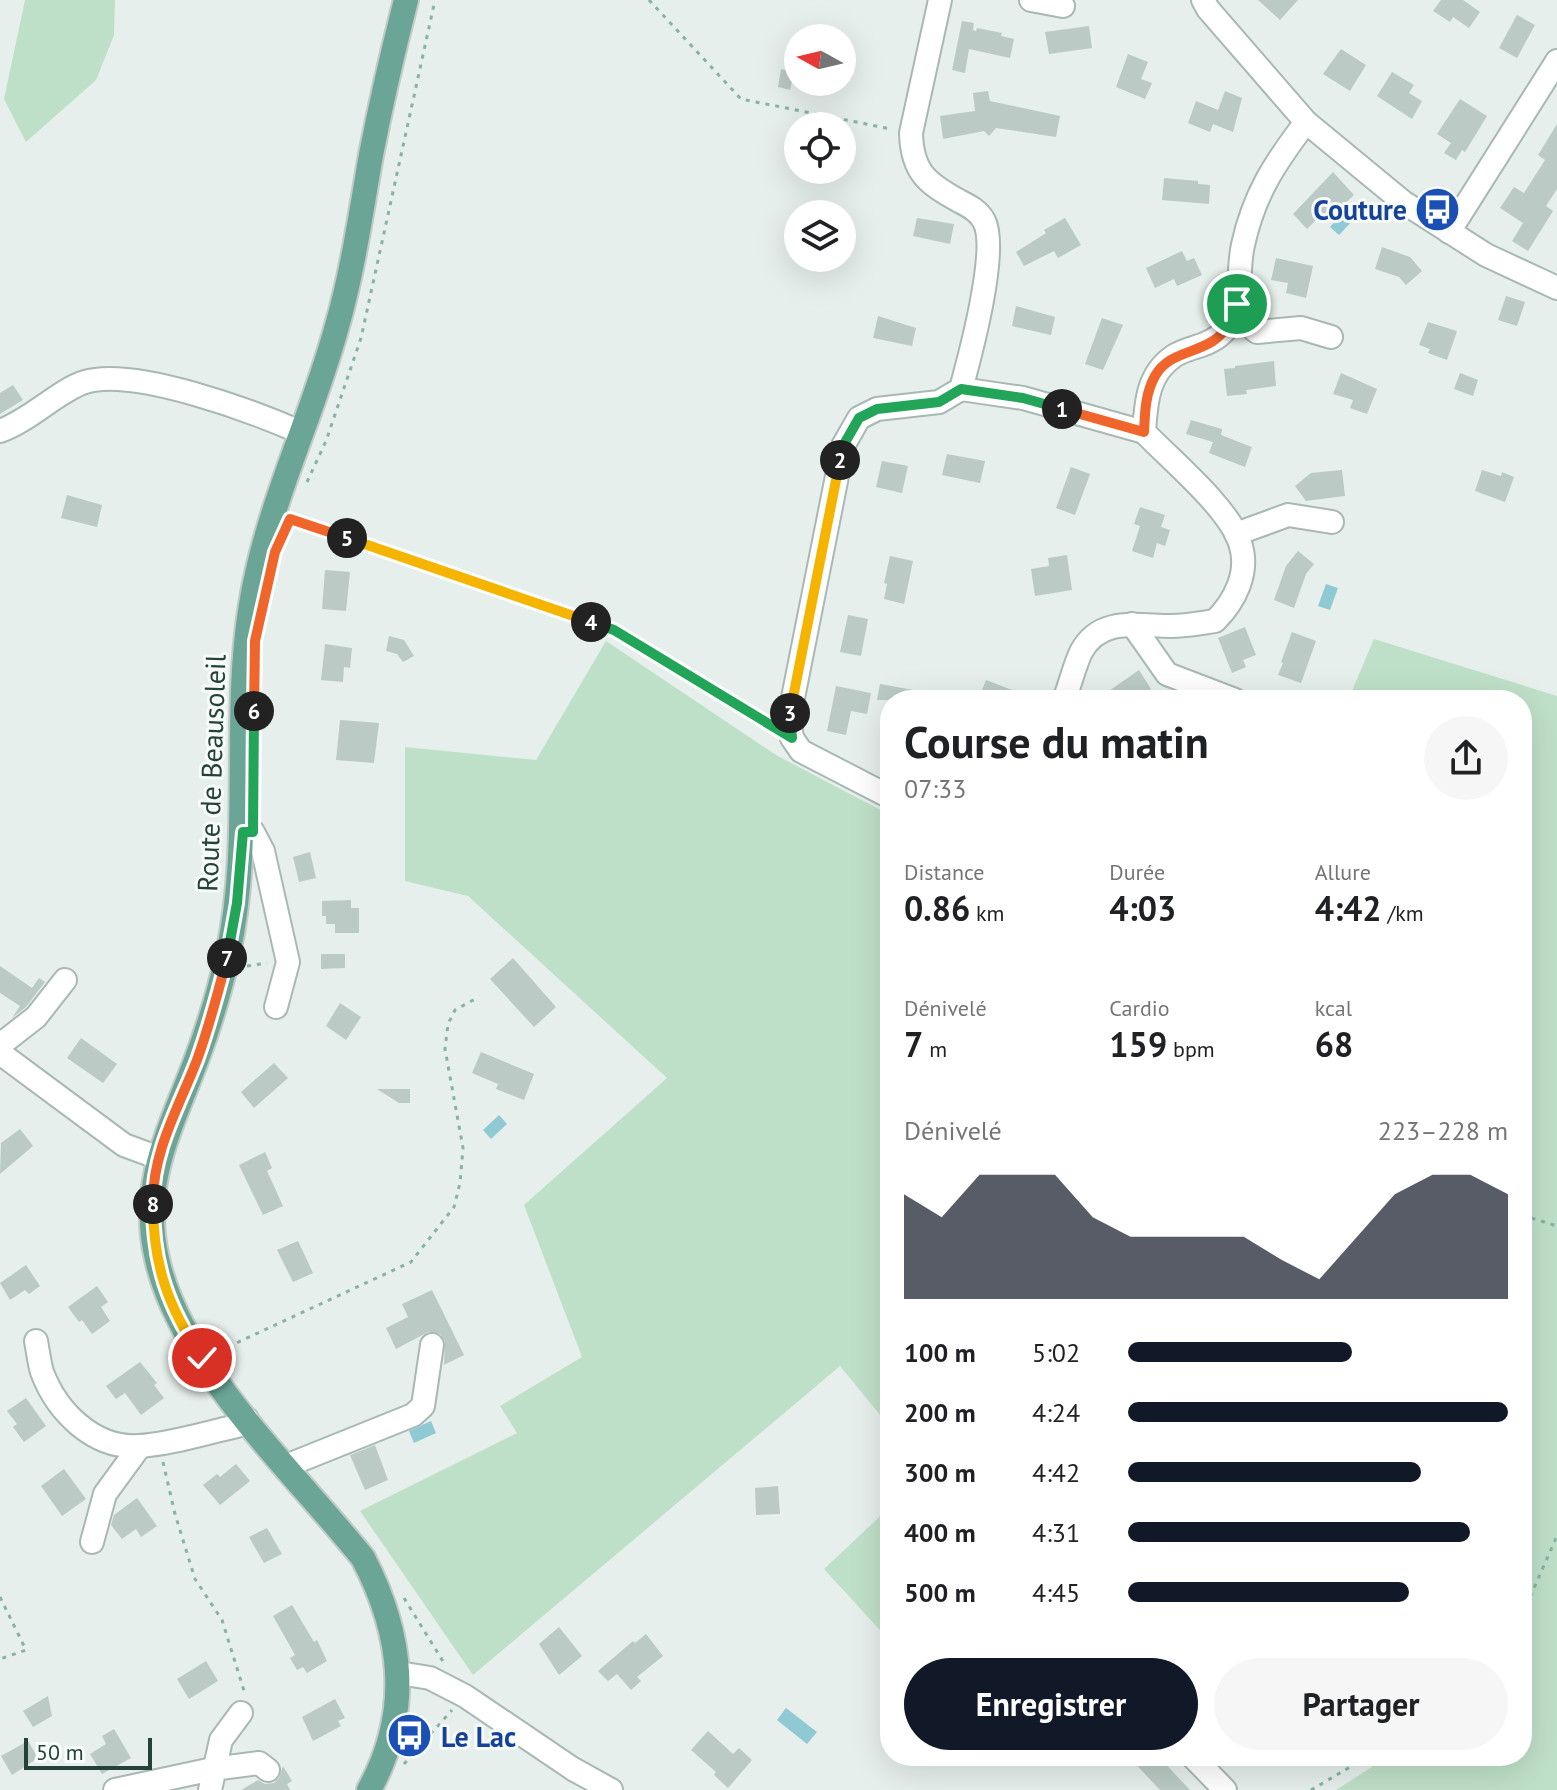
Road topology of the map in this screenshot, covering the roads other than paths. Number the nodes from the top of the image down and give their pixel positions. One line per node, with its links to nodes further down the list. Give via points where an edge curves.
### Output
1 (406, 0): 14 (main road, Route de Beausoleil, via 346,293)
2 (940, 0): 12 (street, via 911,151 932,187 974,209 989,240)
3 (1031, 0): 5 (street)
4 (1208, 3): 7 (street)
5 (1063, 6)
6 (1557, 61): 8 (street)
7 (1306, 122): 8 (street, via 1403,202); 10 (street, via 1273,166 1254,205)
8 (1449, 232): 9 (street)
9 (1557, 288)
10 (1234, 313): 11 (street, via 1257,332 1301,328); 15 (street, via 1213,341 1174,356 1155,374 1146,398)
11 (1331, 337)
12 (961, 389): 15 (street, via 1023,398); 21 (street, via 939,402 877,409 859,418 843,446 789,718 792,738 801,751)
13 (0, 431): 14 (street, via 18,425 81,383 121,377 194,395)
14 (300, 432): 22 (main road, Route de Beausoleil, via 268,526 251,607 242,680)
15 (1144, 432): 17 (street, via 1227,517)
16 (1332, 522): 17 (street, via 1288,515)
17 (1236, 534): 18 (street, via 1241,580 1215,621)
18 (1132, 624): 19 (street, via 1106,627 1091,638); 20 (street, via 1167,674)
19 (1068, 690)
20 (1209, 690)
21 (880, 792)
22 (243, 832): 24 (street, via 253,832 263,851 288,962); 27 (main road, Route de Beausoleil, via 237,903 218,994)
23 (65, 980): 25 (street, via 36,1017)
24 (276, 1007)
25 (0, 1045)
26 (0, 1053): 27 (street, via 124,1145)
27 (159, 1158): 30 (main road, Route de Beausoleil, via 153,1198 155,1253 169,1301 185,1333)
28 (36, 1341): 31 (street, via 42,1371 63,1410 95,1437 117,1444)
29 (432, 1345): 32 (street, via 423,1406 413,1415)
30 (247, 1419): 31 (street, via 237,1426); 32 (main road, Route de Beausoleil)
31 (149, 1444): 33 (street, via 105,1494)
32 (286, 1466): 34 (main road, Route de Beausoleil, via 363,1558 387,1613)
33 (92, 1542)
34 (399, 1673): 39 (main road, Route de Beausoleil, via 395,1713); 41 (street, via 430,1678 465,1696)
35 (241, 1713): 38 (street, via 221,1740)
36 (1206, 1766): 42 (street)
37 (268, 1770): 38 (street, via 259,1763)
38 (211, 1780): 40 (street)
39 (371, 1786)
40 (115, 1790)
41 (611, 1790)
42 (1225, 1790)

